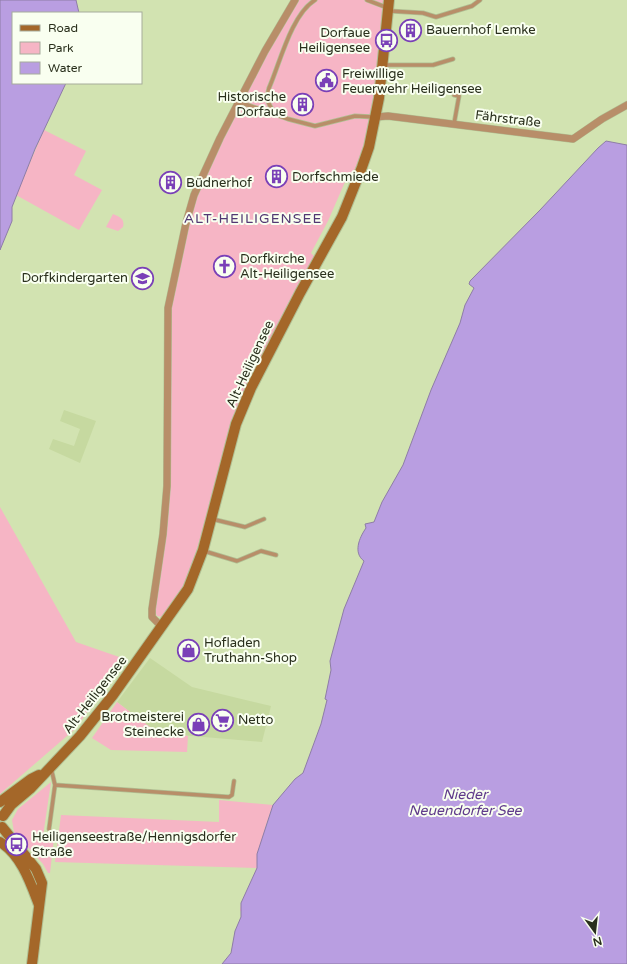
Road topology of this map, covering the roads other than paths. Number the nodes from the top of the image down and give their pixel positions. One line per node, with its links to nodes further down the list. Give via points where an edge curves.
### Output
1 (295, 0): 9 (street)
2 (315, 0): 11 (lane, via 302,13 294,27 269,88 268,104)
3 (367, 0): 5 (lane)
4 (480, 0): 5 (lane, via 472,6 436,17)
5 (389, 6): 7 (main road, Alt-Heiligensee)
6 (453, 59): 7 (lane, via 433,65)
7 (382, 65): 12 (main road, Alt-Heiligensee)
8 (455, 86): 13 (lane, via 454,95 459,96)
9 (238, 102): 11 (lane); 18 (street, via 194,195 168,308 167,486 152,608 152,618)
10 (627, 105): 13 (street, Fährstraße, via 573,139)
11 (275, 113): 12 (lane, via 315,126 355,116)
12 (376, 117): 13 (street, Fährstraße, via 388,116); 14 (main road, Alt-Heiligensee, via 362,167 342,217 251,388 236,424)
13 (454, 125)
14 (211, 518): 15 (lane, via 245,527); 16 (main road, Alt-Heiligensee)
15 (264, 519)
16 (203, 550): 17 (lane, via 237,562 261,551); 18 (main road, Alt-Heiligensee, via 188,589)
17 (276, 555)
18 (162, 627): 19 (main road, Alt-Heiligensee, via 107,703 71,747)
19 (47, 771): 21 (main road); 22 (lane)
20 (234, 781): 22 (lane, via 232,795 229,797)
21 (30, 784): 23 (main road); 24 (main road)
22 (56, 785): 26 (lane)
23 (0, 802)
24 (2, 813): 25 (main road)
25 (1, 829): 28 (main road, via 40,876 42,893)
26 (49, 829)
27 (0, 842): 28 (main road, via 22,865)
28 (39, 905): 29 (main road)
29 (32, 964)

